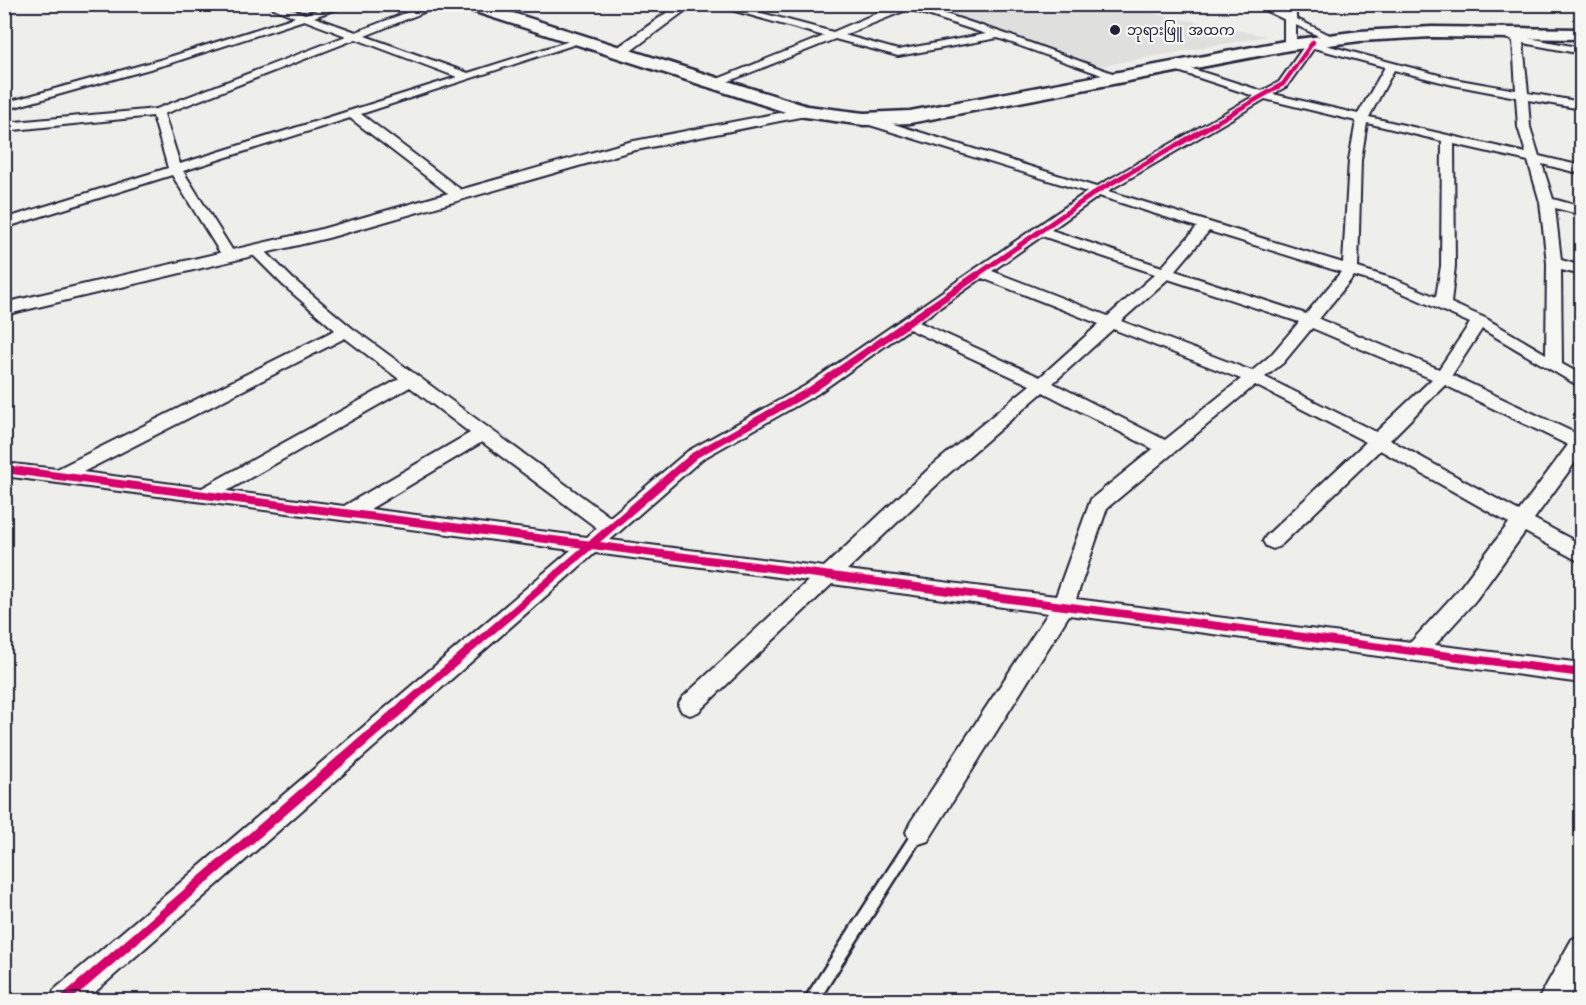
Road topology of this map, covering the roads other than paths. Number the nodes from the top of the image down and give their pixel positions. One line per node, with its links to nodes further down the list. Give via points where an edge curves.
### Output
1 (269, 4): 10 (street)
2 (345, 4): 10 (street)
3 (439, 4): 15 (street)
4 (466, 4): 19 (highway)
5 (688, 4): 23 (street)
6 (715, 4): 16 (street)
7 (1257, 4): 11 (street)
8 (1290, 4): 11 (street)
9 (906, 5): 14 (street); 16 (street)
10 (306, 17): 15 (street); 32 (street)
11 (1290, 21): 17 (street); 21 (street)
12 (1497, 33): 13 (highway); 17 (highway, via 1432,32); 18 (street)
13 (1581, 34)
14 (999, 35): 16 (street, via 898,53); 27 (street)
15 (357, 36): 26 (street); 33 (street)
16 (837, 37): 28 (street)
17 (1333, 39): 20 (highway)
18 (1518, 40): 22 (street); 29 (street)
19 (580, 41): 23 (highway); 26 (street)
20 (1312, 43): 21 (highway); 24 (street); 30 (street, via 1283,84)
21 (1290, 45): 25 (highway)
22 (1581, 51)
23 (619, 53): 28 (highway)
24 (1391, 66): 29 (street); 36 (street)
25 (1176, 67): 27 (highway); 30 (street)
26 (468, 77): 35 (street)
27 (1120, 78): 37 (highway, via 910,117)
28 (714, 84): 34 (highway)
29 (1522, 95): 31 (street); 40 (street, via 1524,127)
30 (1265, 96): 36 (street); 43 (street)
31 (1581, 106)
32 (4, 107)
33 (158, 112): 38 (street); 42 (street)
34 (805, 112): 37 (highway); 44 (street, via 629,147)
35 (353, 114): 42 (street); 44 (street)
36 (1362, 118): 39 (street); 53 (street, via 1355,160)
37 (864, 119): 43 (street)
38 (4, 127)
39 (1448, 139): 40 (street); 57 (street, via 1448,266)
40 (1534, 159): 41 (street); 45 (street)
41 (1581, 170)
42 (176, 171): 47 (street); 51 (street)
43 (1096, 192): 48 (street); 49 (street)
44 (459, 195): 50 (street)
45 (1547, 202): 46 (street); 52 (street)
46 (1581, 211)
47 (4, 224)
48 (1205, 226): 53 (street); 56 (street)
49 (1040, 231): 55 (street); 56 (street)
50 (256, 250): 51 (street); 63 (street)
51 (228, 256): 58 (street)
52 (1554, 263): 54 (street); 64 (street)
53 (1350, 271): 57 (street); 59 (street)
54 (1581, 271)
55 (981, 272): 61 (street); 62 (street)
56 (1164, 274): 59 (street); 62 (street)
57 (1443, 303): 60 (street)
58 (4, 309)
59 (1310, 321): 65 (street); 66 (street, via 1277,359)
60 (1479, 321): 64 (street); 65 (street)
61 (909, 323): 69 (street); 81 (street, via 811,390 695,455)
62 (1108, 323): 66 (street); 69 (street)
63 (346, 331): 67 (street); 76 (street)
64 (1554, 366): 68 (street)
65 (1442, 377): 71 (street); 72 (street)
66 (1254, 378): 71 (street); 73 (street)
67 (411, 379): 70 (street); 78 (street)
68 (1581, 383)
69 (1042, 384): 73 (street); 85 (street, via 940,470)
70 (483, 433): 79 (street); 81 (street)
71 (1378, 441): 80 (street); 82 (street)
72 (1580, 441): 80 (street)
73 (1164, 447): 86 (street, via 1098,504)
74 (4, 469): 75 (street)
75 (30, 472): 76 (street); 77 (street)
76 (60, 476): 78 (street)
77 (4, 485)
78 (204, 495): 79 (street)
79 (346, 514): 83 (street)
80 (1521, 520): 84 (street); 87 (street, via 1467,595)
81 (610, 528): 83 (street)
82 (1273, 541)
83 (589, 546): 85 (street); 92 (street)
84 (1581, 555)
85 (827, 577): 86 (street); 89 (street)
86 (1063, 607): 87 (street); 90 (street)
87 (1415, 652): 88 (street)
88 (1581, 673)
89 (690, 705)
90 (919, 832): 93 (lane)
91 (1581, 949): 94 (street)
92 (64, 1000)
93 (812, 1000)
94 (1552, 1000)

